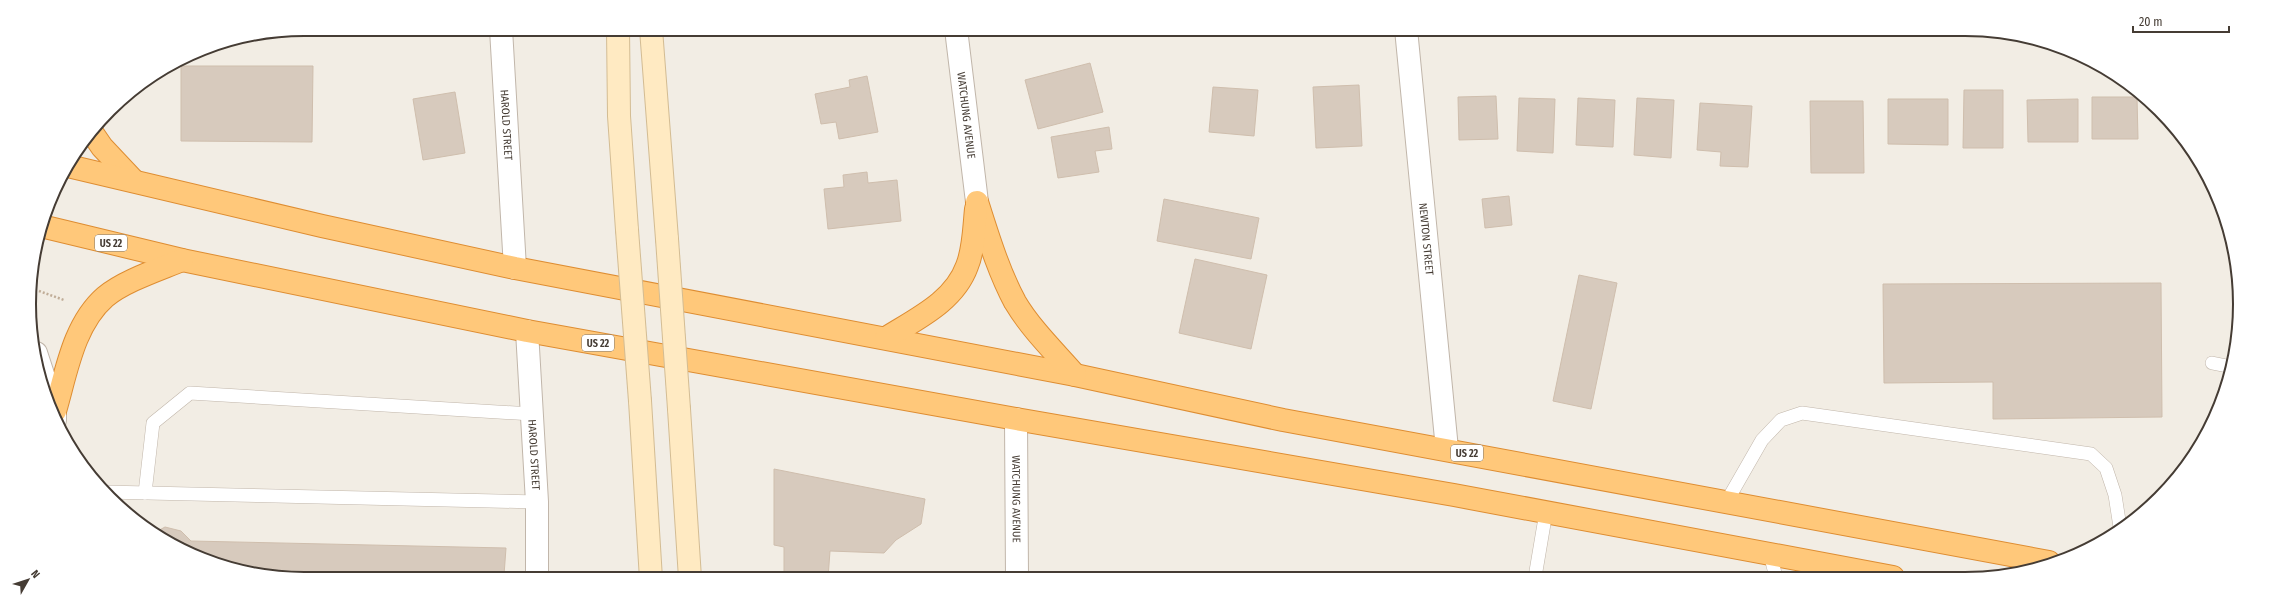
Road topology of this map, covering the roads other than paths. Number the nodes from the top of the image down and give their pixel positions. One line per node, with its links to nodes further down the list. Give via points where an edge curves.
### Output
1 (502, 36): 14 (street, HAROLD STREET)
2 (604, 36): 7 (main road)
3 (618, 36): 7 (main road)
4 (652, 36): 34 (main road, bridge)
5 (957, 36): 11 (street, WATCHUNG AVENUE)
6 (1407, 36): 23 (street, NEWTON STREET)
7 (619, 116): 33 (main road, bridge)
8 (95, 136): 10 (highway, via 102,147)
9 (74, 167): 10 (highway, US 22)
10 (134, 181): 14 (highway, US 22, via 322,226)
11 (977, 202): 16 (highway, via 972,247 959,282 946,298 933,308); 19 (highway, via 993,253 1016,303)
12 (47, 227): 13 (highway, US 22)
13 (182, 260): 15 (highway, US 22); 20 (highway, via 104,297 92,313 72,352)
14 (515, 268): 16 (highway, US 22)
15 (528, 331): 21 (street, HAROLD STREET); 22 (highway, US 22)
16 (886, 338): 19 (highway, US 22)
17 (2212, 363): 18 (lane)
18 (2226, 366)
19 (1075, 375): 23 (highway, US 22, via 1283,420)
20 (57, 409)
21 (532, 414): 25 (lane, via 190,393 152,423); 27 (street, HAROLD STREET)
22 (1016, 419): 28 (highway, US 22); 35 (street, WATCHUNG AVENUE)
23 (1447, 449): 26 (highway, US 22)
24 (112, 492): 25 (lane)
25 (145, 493): 27 (lane)
26 (1726, 501): 29 (lane, via 1762,440 1781,420 1802,413 2091,454 2106,468 2115,495); 31 (highway, US 22)
27 (538, 502): 32 (street, HAROLD STREET)
28 (1546, 512): 30 (highway, US 22); 36 (lane)
29 (2119, 523)
30 (1770, 554): 37 (lane); 38 (highway, US 22)
31 (2042, 561)
32 (537, 572)
33 (652, 572)
34 (691, 572)
35 (1017, 572)
36 (1536, 572)
37 (1775, 572)
38 (1866, 572)

